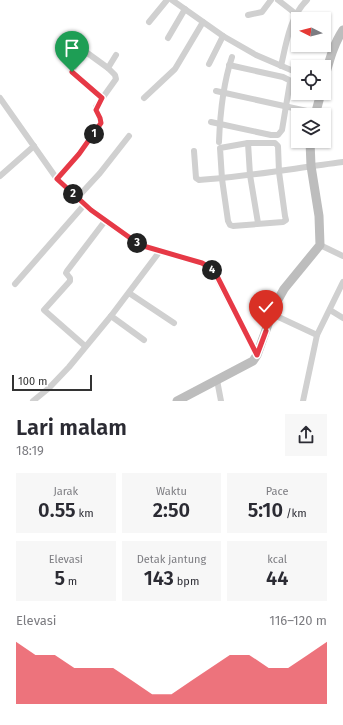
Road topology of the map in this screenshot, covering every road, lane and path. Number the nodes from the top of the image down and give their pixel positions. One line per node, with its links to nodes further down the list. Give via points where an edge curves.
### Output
1 (167, 0): 10 (street)
2 (172, 0): 6 (street)
3 (271, 0): 9 (street, via 262,12)
4 (278, 0): 7 (street)
5 (307, 0): 8 (street)
6 (185, 9): 11 (street); 15 (street)
7 (293, 12)
8 (298, 12)
9 (248, 15)
10 (149, 22)
11 (203, 22): 14 (street); 28 (street, via 175,69)
12 (291, 28): 21 (street)
13 (343, 30): 18 (street)
14 (223, 36): 19 (street); 21 (street)
15 (168, 38)
16 (116, 56): 22 (street)
17 (232, 57): 20 (street)
18 (330, 60)
19 (209, 64)
20 (229, 65): 25 (street); 29 (street, via 287,78 290,82)
21 (281, 66): 23 (street)
22 (108, 68): 27 (street, via 116,79); 27 (street, via 86,52 72,70)
23 (291, 70)
24 (216, 91): 25 (street)
25 (224, 93): 29 (street); 32 (street)
26 (0, 98): 36 (street)
27 (102, 98): 45 (street, via 96,110 100,126)
28 (144, 98)
29 (285, 106): 30 (street); 32 (street, via 282,130 278,135)
30 (292, 108)
31 (211, 122): 32 (street)
32 (219, 124): 34 (street)
33 (129, 136): 46 (street)
34 (219, 142)
35 (248, 143): 41 (street, via 277,144); 42 (street); 44 (street, via 221,148)
36 (34, 146): 43 (street); 45 (street)
37 (310, 148): 40 (street)
38 (194, 151): 44 (street, via 197,179)
39 (343, 162): 40 (street)
40 (311, 166): 41 (street); 50 (street, via 319,211)
41 (279, 172): 42 (street); 49 (street, via 286,220 281,223)
42 (250, 175): 44 (street); 49 (street)
43 (0, 176)
44 (222, 178): 49 (street, via 230,225)
45 (57, 179): 46 (street)
46 (77, 198): 47 (street)
47 (84, 204): 48 (street); 54 (street)
48 (105, 220): 51 (street, via 140,245); 63 (street, via 66,272 70,281 44,310)
49 (258, 223)
50 (320, 245): 52 (street); 57 (street, via 284,289)
51 (160, 251): 55 (street); 64 (street, via 202,263 212,269)
52 (343, 256)
53 (343, 282): 56 (street)
54 (15, 284)
55 (129, 293): 58 (street); 60 (street)
56 (330, 310): 59 (street); 61 (street)
57 (272, 314): 61 (street); 64 (street)
58 (110, 316): 62 (street); 63 (street)
59 (343, 318)
60 (174, 324)
61 (317, 335): 69 (street)
62 (144, 340)
63 (85, 346): 66 (street, via 69,367)
64 (257, 355): 65 (street, via 253,361)
65 (217, 380): 67 (street); 68 (street)
66 (33, 401)
67 (177, 401)
68 (221, 401)
69 (303, 401)

